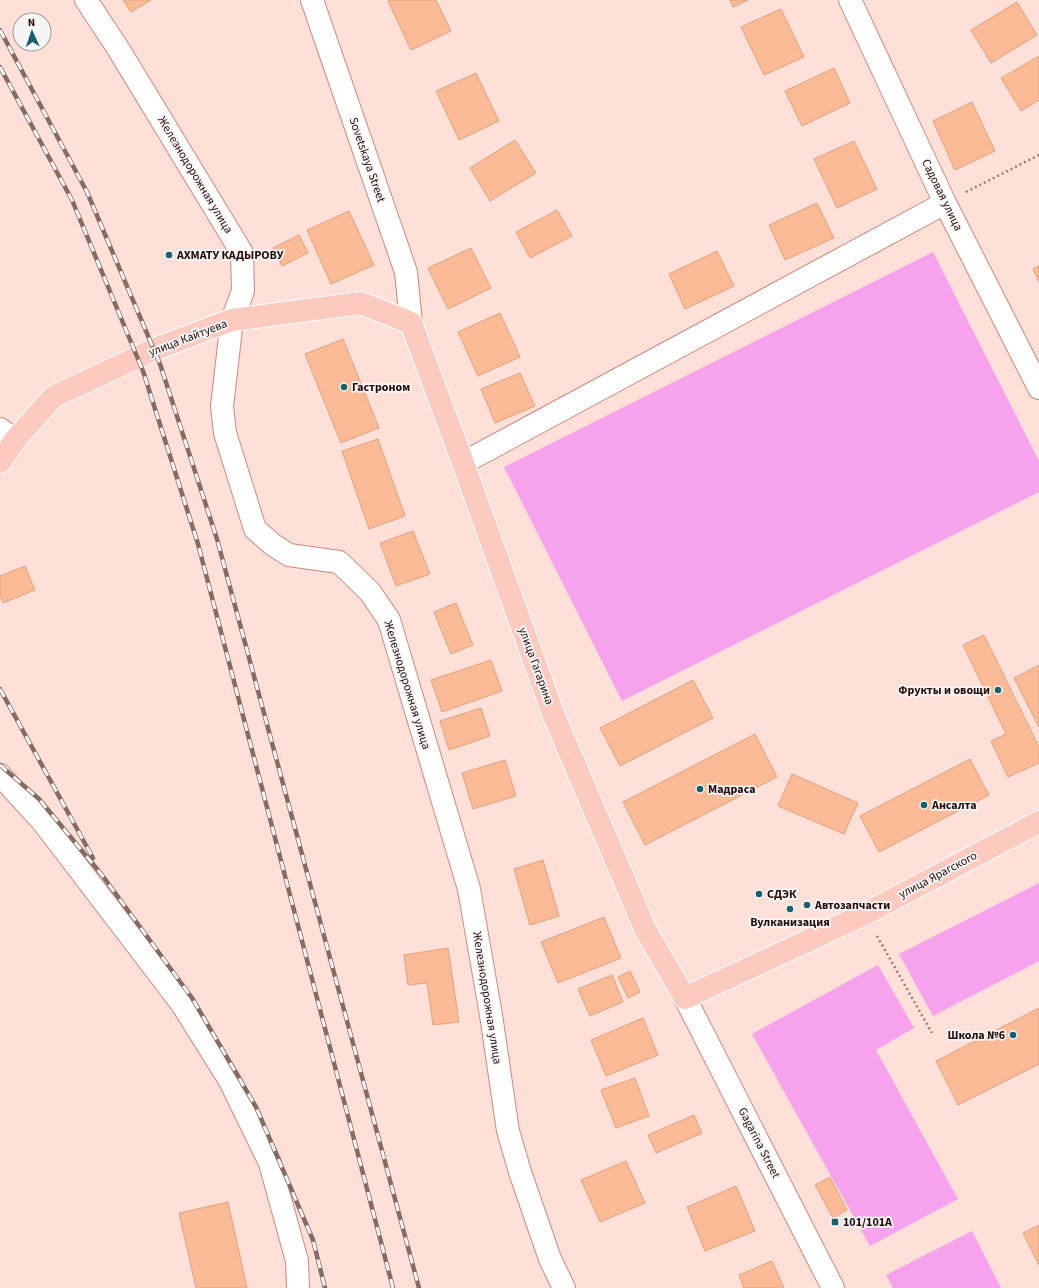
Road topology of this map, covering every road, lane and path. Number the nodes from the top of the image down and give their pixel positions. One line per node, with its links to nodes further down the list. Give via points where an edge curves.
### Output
1 (86, 0): 6 (street, Железнодорожная улица, via 120,50 242,253 243,291)
2 (312, 0): 7 (street, Sovetskaya Street, via 406,272)
3 (850, 0): 5 (street, Садовая улица)
4 (1039, 155): 5 (path)
5 (945, 203): 8 (street, Садовая улица); 11 (street)
6 (232, 320): 7 (main road, улица Кайтуева, via 361,304); 9 (main road, улица Кайтуева, via 154,349 54,397); 18 (street, Железнодорожная улица, via 222,413 225,433 255,529 289,555 339,562 370,592 389,620 468,889 491,1015 508,1131 550,1259)
7 (411, 323): 11 (main road, улица Гагарина)
8 (1039, 388)
9 (8, 434): 10 (main road, улица Кайтуева)
10 (0, 462)
11 (463, 463): 15 (main road, улица Гагарина, via 554,716 646,931)
12 (0, 775): 17 (street, via 43,822 182,1004 230,1081 270,1163 297,1261)
13 (1039, 822): 14 (main road, улица Ярагского)
14 (865, 914): 15 (main road, улица Ярагского); 16 (path)
15 (685, 998): 19 (street, Gagarina Street)
16 (932, 1032)
17 (298, 1288)
18 (564, 1288)
19 (833, 1288)

